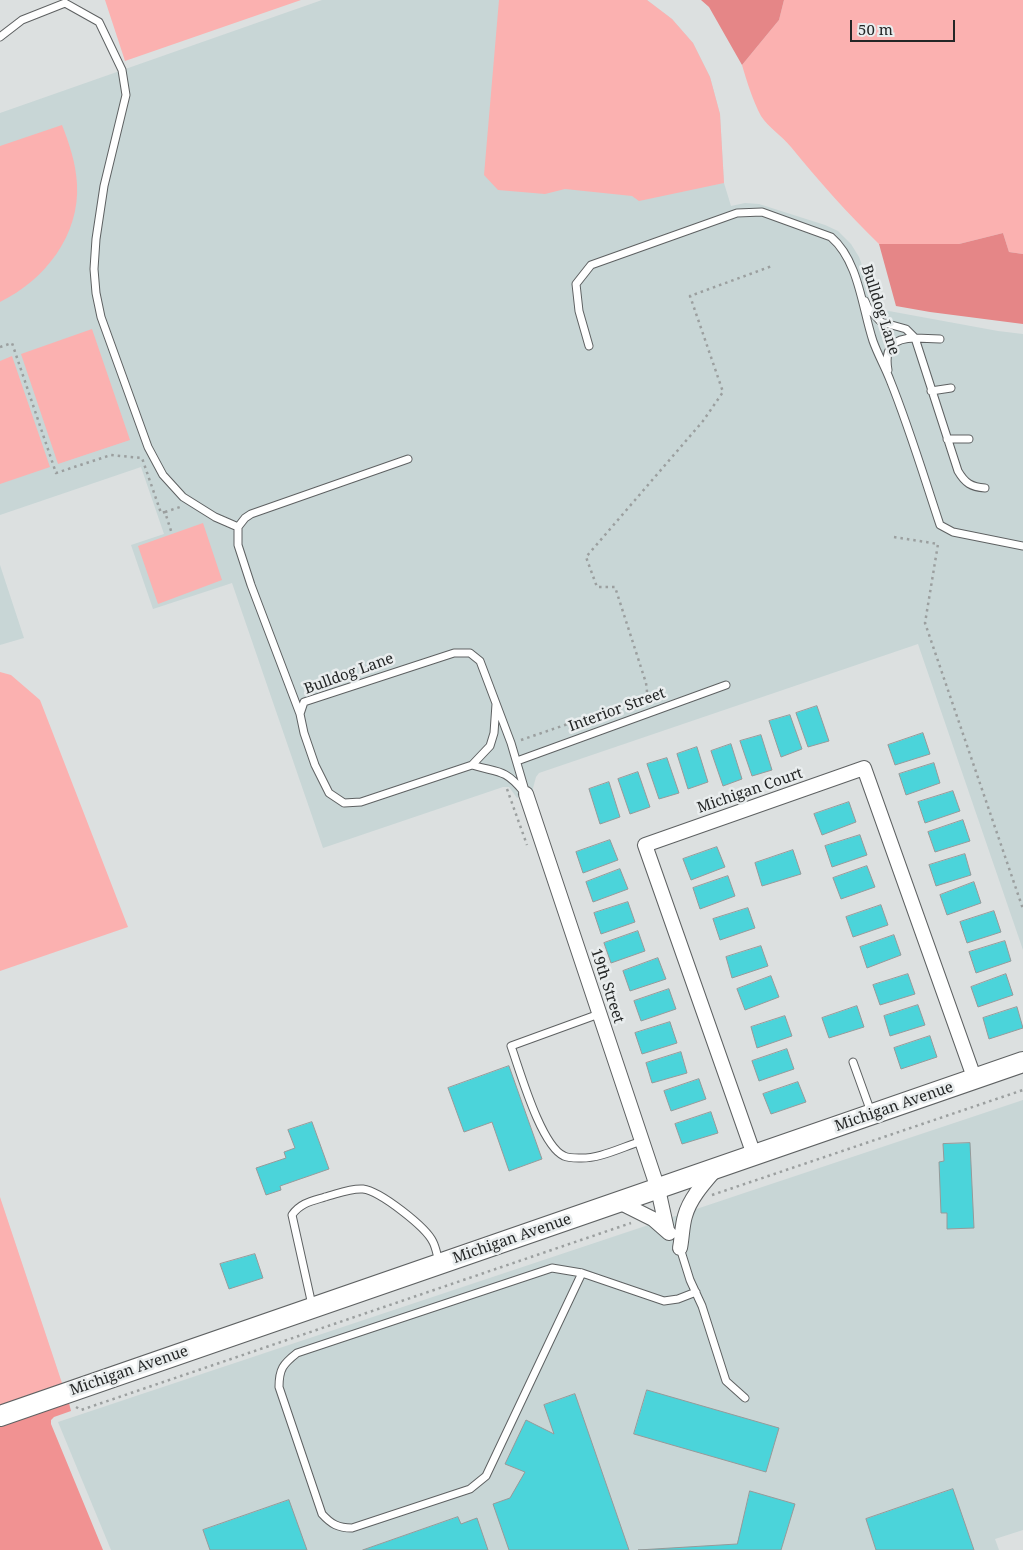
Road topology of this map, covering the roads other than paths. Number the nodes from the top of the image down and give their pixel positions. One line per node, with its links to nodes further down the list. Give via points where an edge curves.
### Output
1 (0, 37): 13 (lane, via 22,20 65,3 99,22 122,70 126,95 104,186 96,239 94,269 101,317 148,447 163,475 184,497)
2 (862, 296): 3 (lane, via 868,308 882,322 906,329); 5 (lane, Bulldog Lane, via 846,254 831,237 762,212 737,213 591,265 576,284); 6 (lane, Bulldog Lane, via 874,344)
3 (915, 338): 4 (lane); 6 (lane, via 893,343 887,364); 8 (lane)
4 (940, 339)
5 (588, 346)
6 (890, 378): 14 (lane, Bulldog Lane, via 940,525 953,532)
7 (951, 388): 8 (lane)
8 (931, 391): 9 (lane)
9 (947, 439): 10 (lane); 12 (lane, via 964,480 975,487)
10 (970, 439)
11 (408, 459): 13 (lane, via 251,514)
12 (985, 488)
13 (238, 527): 17 (lane, via 238,545 251,585)
14 (1023, 544)
15 (726, 685): 18 (lane, Interior Street)
16 (496, 704): 17 (lane, Bulldog Lane, via 480,662 470,653 454,653 304,702); 18 (lane, Bulldog Lane); 19 (lane, Bulldog Lane, via 490,746)
17 (300, 714): 19 (lane, Bulldog Lane, via 315,764 329,793 344,803 361,802)
18 (517, 761): 20 (lane, Bulldog Lane)
19 (472, 765): 20 (lane, Bulldog Lane, via 504,773)
20 (526, 794): 21 (street, 19th Street)
21 (599, 1014): 26 (street, 19th Street); 26 (lane, via 511,1046 541,1130 563,1156 588,1157)
22 (853, 1062): 25 (lane)
23 (1023, 1062): 24 (street, Michigan Avenue)
24 (975, 1080): 25 (street, Michigan Avenue); 27 (street, Michigan Court, via 864,768 645,845)
25 (872, 1114): 27 (street, Michigan Avenue)
26 (642, 1141): 29 (street, 19th Street)
27 (754, 1154): 28 (street, Michigan Avenue)
28 (718, 1167): 29 (street, Michigan Avenue); 32 (street, via 691,1202 685,1215)
29 (658, 1189): 30 (street, Michigan Avenue); 31 (street, 19th Street)
30 (619, 1202): 31 (street); 33 (street, Michigan Avenue)
31 (667, 1230): 32 (street)
32 (680, 1248): 35 (lane)
33 (440, 1264): 36 (street, Michigan Avenue); 36 (lane, via 433,1242 422,1228 402,1211 364,1189 305,1203 292,1215)
34 (582, 1274): 34 (lane, via 552,1268 297,1353 286,1362 279,1374 280,1387 322,1514 331,1524 352,1528 470,1489 486,1476); 35 (lane, via 664,1301)
35 (696, 1292): 37 (lane, via 726,1381)
36 (313, 1308): 38 (street, Michigan Avenue)
37 (745, 1398)
38 (0, 1416)

